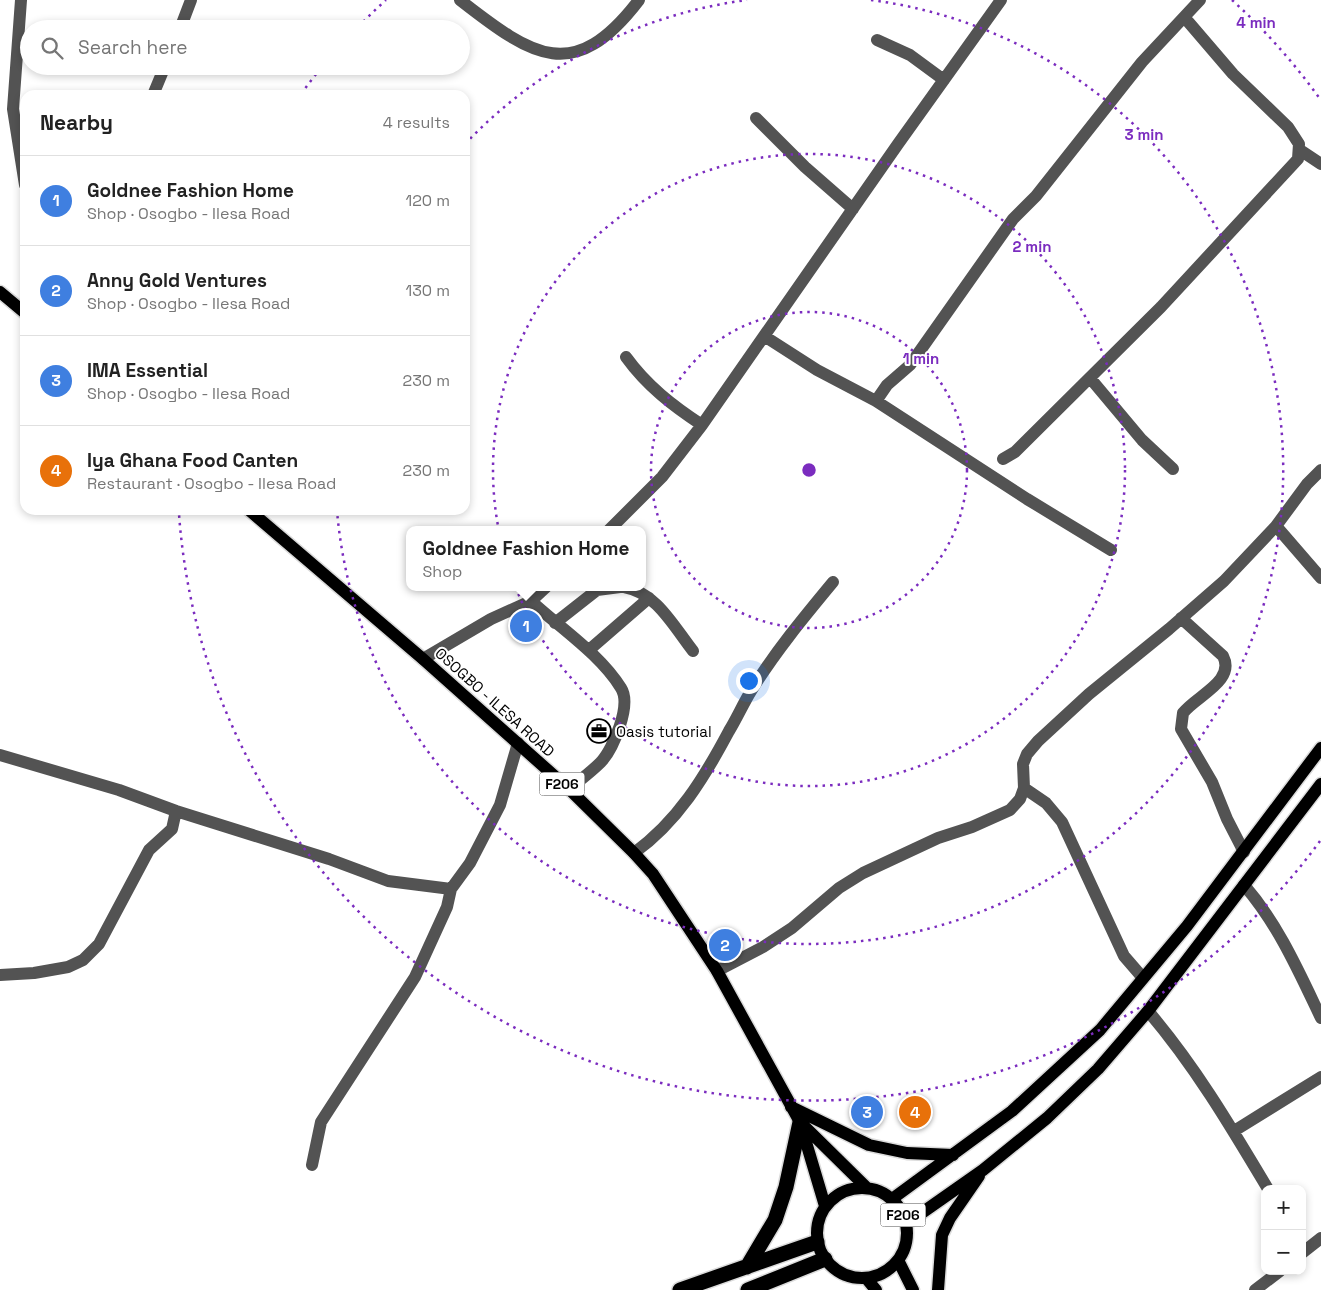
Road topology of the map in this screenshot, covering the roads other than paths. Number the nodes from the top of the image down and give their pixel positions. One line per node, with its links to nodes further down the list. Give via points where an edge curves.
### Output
1 (21, 0): 15 (street, via 13,109)
2 (192, 0): 8 (street)
3 (460, 0): 4 (street, via 534,49 572,54 603,40)
4 (639, 0)
5 (1001, 0): 11 (street)
6 (1200, 0): 7 (street)
7 (1185, 18): 14 (street, via 1233,74 1288,127); 23 (street, via 1142,62 1036,196 1013,220 910,365 887,385)
8 (184, 20)
9 (877, 40): 11 (street, via 910,54)
10 (161, 75): 12 (street)
11 (944, 80): 17 (street)
12 (155, 90)
13 (756, 118): 17 (street)
14 (1300, 150): 16 (street); 22 (street, via 1298,158 1161,307)
15 (20, 153)
16 (1321, 164)
17 (853, 209): 20 (street)
18 (0, 292): 19 (main road)
19 (20, 309)
20 (764, 336): 23 (street, via 817,370); 24 (street)
21 (626, 357): 24 (street, via 641,378)
22 (1090, 378): 25 (street, via 1015,452); 26 (street, via 1142,440)
23 (876, 401): 31 (street)
24 (702, 425): 29 (street, via 662,477)
25 (1003, 459)
26 (1173, 469)
27 (1321, 470): 30 (street)
28 (255, 515): 43 (main road, OSOGBO - ILESA ROAD / F206)
29 (613, 526)
30 (1276, 526): 32 (street); 39 (street, via 1224,581)
31 (1111, 550)
32 (1321, 578)
33 (833, 582): 52 (street, via 776,652 749,692 709,768 685,803 669,824)
34 (542, 591): 38 (street)
35 (596, 591): 40 (street)
36 (637, 591): 37 (street)
37 (649, 598): 41 (street); 42 (street)
38 (531, 601): 40 (street); 43 (street, via 491,619)
39 (1181, 618): 48 (street, via 1038,741 1023,764); 51 (street, via 1226,662 1227,669 1221,679 1183,713 1181,729 1212,782)
40 (555, 623): 41 (street)
41 (589, 650): 49 (street, via 623,689 623,711 620,728 602,761)
42 (692, 651)
43 (423, 659): 44 (main road, OSOGBO - ILESA ROAD / F206)
44 (518, 743): 49 (main road, OSOGBO - ILESA ROAD / F206); 54 (street, via 500,805 470,862)
45 (1321, 748): 51 (main road)
46 (0, 755): 50 (street, via 119,790)
47 (1321, 784): 53 (main road)
48 (1024, 788): 55 (street, via 1020,799 1010,810 938,838 863,873 838,888 792,928); 57 (street, via 1046,803 1062,822 1124,956)
49 (569, 789): 52 (main road, OSOGBO - ILESA ROAD / F206)
50 (176, 812): 54 (street, via 388,881); 56 (street, via 172,829 149,850 99,944 83,960 68,967)
51 (1244, 852): 57 (main road)
52 (634, 853): 55 (main road, OSOGBO - ILESA ROAD / F206, via 653,874)
53 (1244, 885): 58 (main road); 59 (street, via 1285,945)
54 (451, 889): 65 (street, via 447,907 415,977 321,1122)
55 (717, 971): 61 (main road, OSOGBO - ILESA ROAD / F206)
56 (0, 975)
57 (1143, 978): 64 (main road, via 1100,1030 1012,1111)
58 (1148, 1011): 63 (street, via 1175,1044); 66 (main road, via 1086,1081)
59 (1321, 1018)
60 (1321, 1076): 63 (street)
61 (790, 1106): 62 (main road, OSOGBO - ILESA ROAD / F206); 64 (main road, via 869,1145 907,1153)
62 (800, 1122): 68 (main road, OSOGBO - ILESA ROAD / F206); 70 (main road, OSOGBO - ILESA ROAD / F206); 77 (highway, via 786,1187 775,1220)
63 (1234, 1131): 67 (street)
64 (953, 1155): 69 (main road)
65 (312, 1165)
66 (983, 1170): 71 (main road); 84 (main road, via 942,1235)
67 (1266, 1185)
68 (867, 1188): 69 (main road, F206); 70 (main road, F206, via 848,1190)
69 (892, 1200): 71 (main road, F206)
70 (825, 1206): 73 (main road, via 817,1223)
71 (906, 1224): 76 (main road, F206, via 906,1242)
72 (1321, 1238): 74 (street)
73 (817, 1242): 75 (main road); 77 (highway)
74 (1306, 1250)
75 (825, 1259): 79 (main road, via 847,1276); 81 (highway)
76 (898, 1260): 79 (main road, via 884,1272); 83 (main road)
77 (747, 1267): 80 (highway)
78 (1275, 1275): 85 (street)
79 (866, 1278): 82 (main road)
80 (680, 1290)
81 (748, 1290)
82 (876, 1290)
83 (913, 1290)
84 (938, 1290)
85 (1255, 1290)

